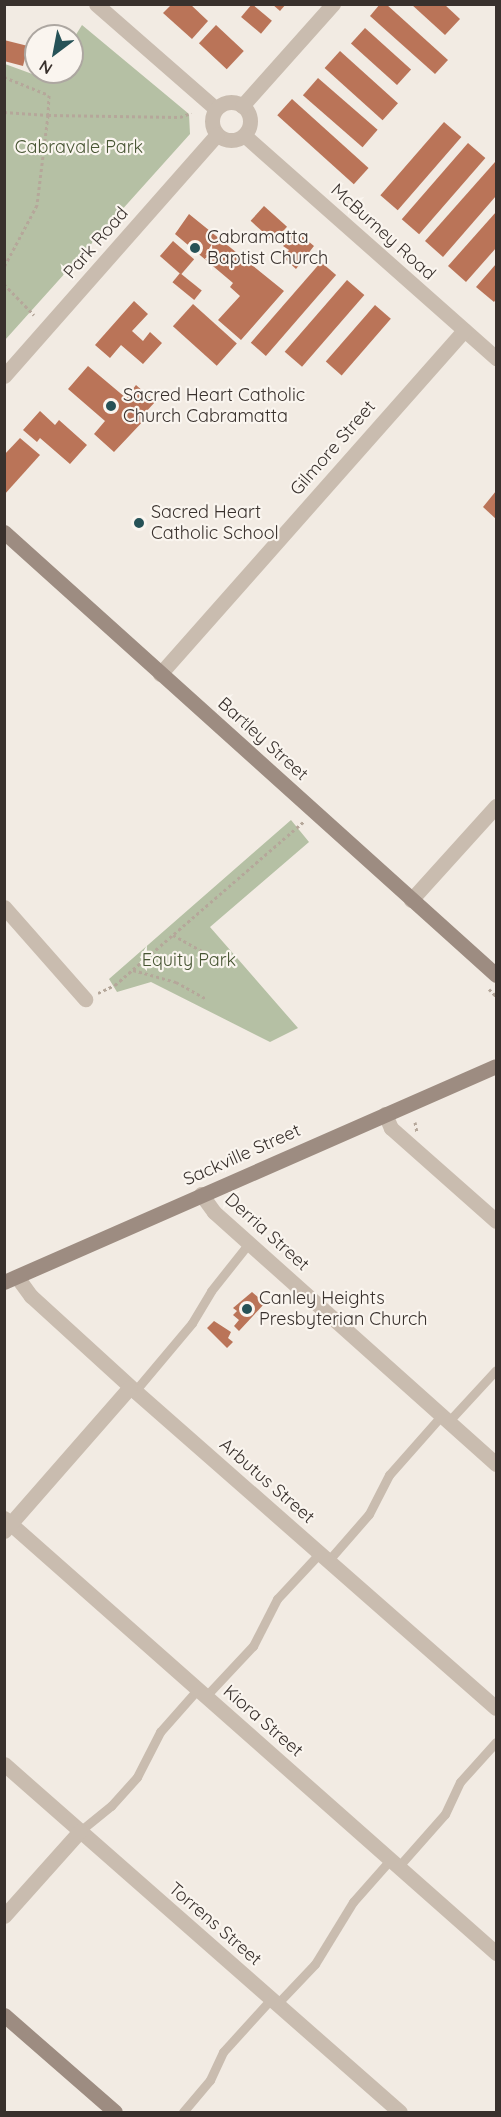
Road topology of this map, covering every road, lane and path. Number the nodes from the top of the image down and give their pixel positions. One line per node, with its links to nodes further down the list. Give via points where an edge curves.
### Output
1 (96, 4): 5 (street)
2 (333, 4): 4 (street)
3 (4, 77): 8 (path, via 49,95)
4 (242, 106): 5 (street, via 231,102); 10 (street, via 249,120)
5 (216, 109): 9 (street, via 212,119)
6 (4, 112): 8 (path)
7 (190, 113): 8 (path, via 180,117)
8 (48, 115): 11 (path, via 37,205)
9 (217, 134): 10 (street, via 233,140); 16 (street, Park Road)
10 (244, 135): 14 (street, McBurney Road)
11 (4, 267)
12 (4, 284): 13 (path)
13 (34, 315)
14 (464, 330): 15 (street, McBurney Road); 18 (street, Gilmore Street)
15 (496, 358)
16 (4, 376)
17 (4, 532): 18 (main road, Bartley Street)
18 (160, 674): 21 (main road, Bartley Street)
19 (496, 806): 21 (street)
20 (304, 821): 23 (path)
21 (411, 900): 26 (main road, Bartley Street)
22 (4, 907): 27 (street)
23 (173, 935): 24 (path); 25 (path)
24 (222, 962)
25 (133, 970): 27 (path, via 115,985); 28 (path, via 176,982)
26 (496, 975)
27 (86, 999)
28 (207, 999)
29 (496, 1066): 30 (main road, Sackville Street)
30 (385, 1114): 33 (main road, Sackville Street); 34 (street, via 391,1128)
31 (415, 1122): 32 (path)
32 (417, 1134)
33 (201, 1194): 35 (street, Derria Street, via 210,1209); 36 (main road, Sackville Street)
34 (496, 1221)
35 (249, 1243): 38 (lane, via 211,1291 192,1323); 39 (street, Derria Street)
36 (11, 1280): 38 (street, Arbutus Street)
37 (496, 1370): 39 (lane)
38 (133, 1389): 41 (street); 42 (street, Arbutus Street)
39 (446, 1418): 40 (street, Derria Street); 42 (lane, via 389,1475 369,1514)
40 (496, 1464)
41 (7, 1524): 43 (street, Kiora Street)
42 (324, 1557): 43 (lane, via 277,1599 253,1646); 44 (street, Arbutus Street)
43 (202, 1693): 47 (lane, via 160,1732 137,1777 111,1806); 48 (street, Kiora Street)
44 (496, 1708)
45 (496, 1742): 48 (lane, via 460,1782 445,1814)
46 (4, 1764): 47 (street, Torrens Street)
47 (80, 1831): 49 (street); 51 (street, Torrens Street)
48 (395, 1862): 50 (street, Kiora Street); 51 (lane, via 353,1902 315,1964)
49 (4, 1916)
50 (496, 1953)
51 (274, 2002): 54 (lane, via 223,2052 210,2080); 55 (street, Torrens Street)
52 (4, 2014): 53 (main road)
53 (115, 2112)
54 (183, 2112)
55 (400, 2112)

